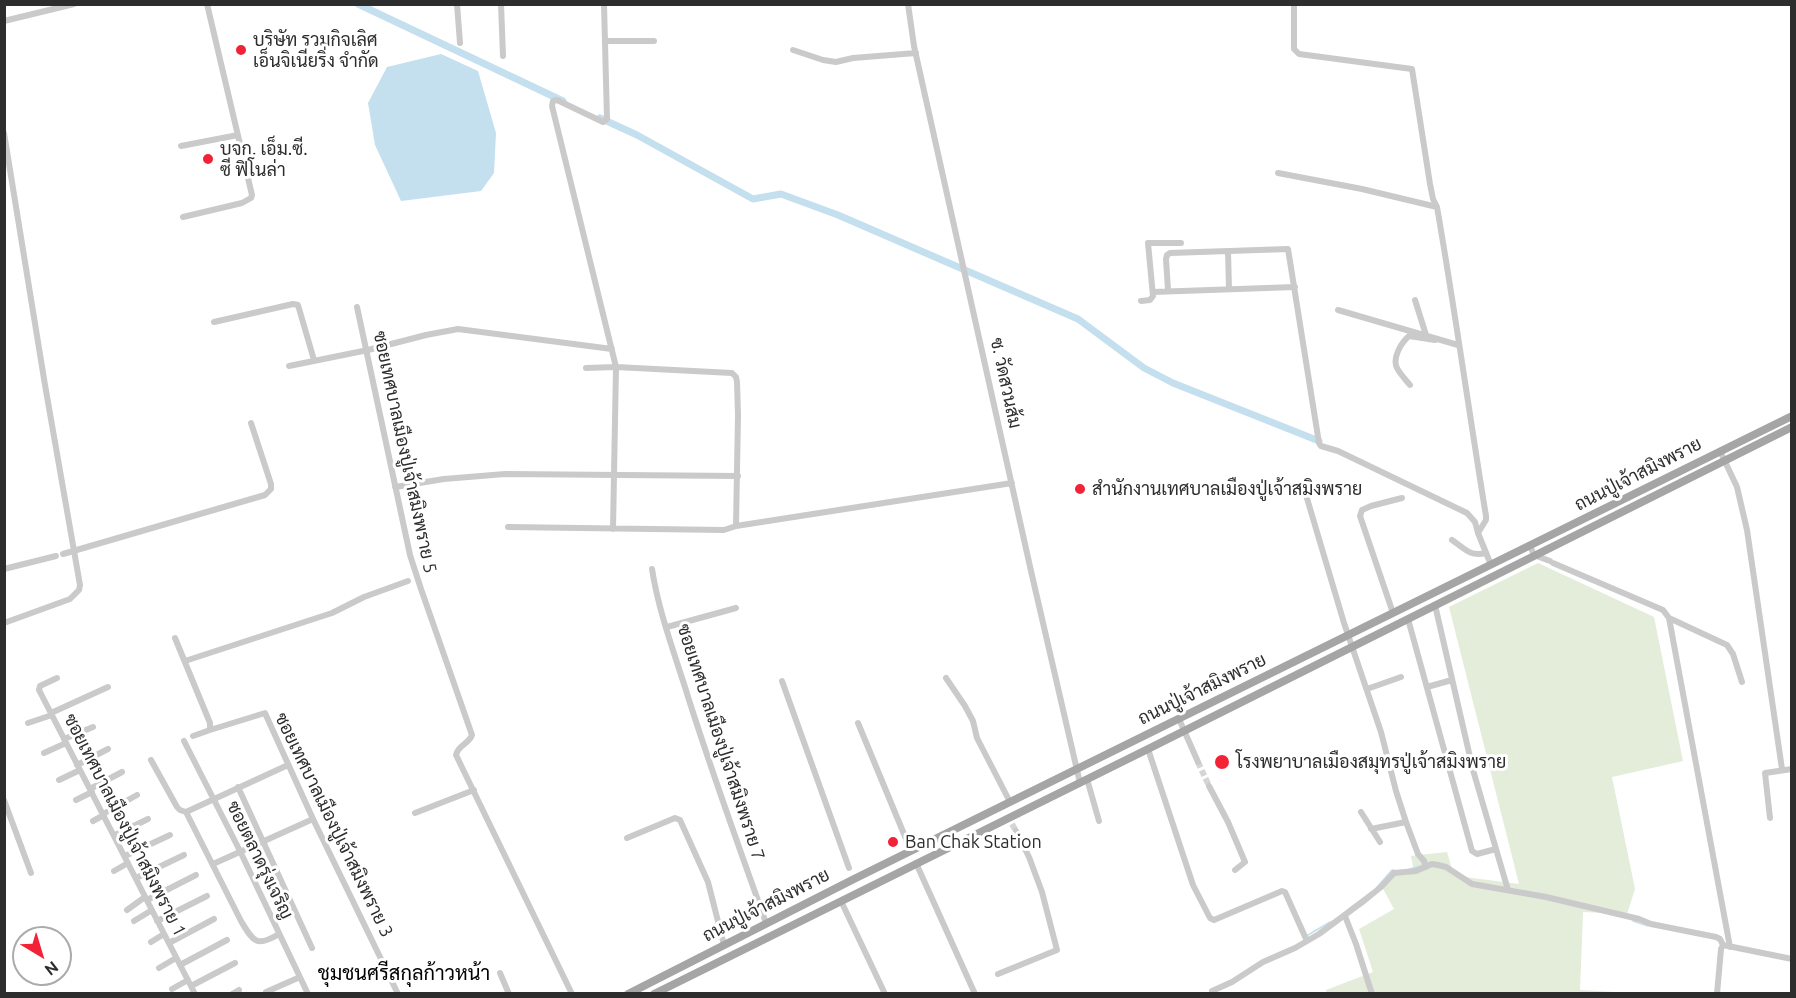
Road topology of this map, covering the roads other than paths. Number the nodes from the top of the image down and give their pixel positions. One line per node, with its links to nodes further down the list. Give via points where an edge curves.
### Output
1 (74, 4): 8 (street)
2 (207, 4): 16 (street)
3 (457, 4): 11 (street)
4 (501, 4): 14 (street)
5 (604, 4): 9 (street)
6 (908, 4): 13 (street, ซ. วัดสวนส้ม)
7 (1294, 4): 19 (street, via 1294,49 1299,54 1412,69 1432,199)
8 (4, 21)
9 (605, 41): 10 (street); 35 (street, via 606,120 557,100 552,106)
10 (654, 41)
11 (460, 43)
12 (793, 50): 13 (street, via 836,62)
13 (916, 53): 49 (street, ซ. วัดสวนส้ม)
14 (503, 56)
15 (4, 133): 59 (street)
16 (238, 135): 17 (street); 20 (street, via 251,198)
17 (181, 146)
18 (1278, 173): 19 (street)
19 (1437, 207): 34 (street)
20 (183, 217)
21 (1181, 243): 26 (street, via 1148,243)
22 (1228, 251): 23 (street, via 1288,249); 24 (street); 25 (street, via 1167,255)
23 (1295, 287): 24 (street); 56 (street, via 1318,443 1467,513)
24 (1229, 289): 25 (street)
25 (1168, 290): 26 (street)
26 (1153, 292): 28 (street, via 1153,299)
27 (1415, 300): 32 (street)
28 (1141, 301)
29 (357, 307): 36 (street, ซอยเทศบาลเมืองปู่เจ้าสมิงพราย 5)
30 (1338, 310): 32 (street)
31 (214, 322): 37 (street, via 298,305)
32 (1426, 335): 33 (street)
33 (1439, 339): 34 (street); 41 (street, via 1409,336 1404,341 1395,365)
34 (1458, 345): 56 (street, via 1486,516)
35 (612, 349): 36 (street, via 458,329); 39 (street)
36 (368, 350): 37 (street); 50 (street, ซอยเทศบาลเมืองปู่เจ้าสมิงพราย 5)
37 (314, 360): 38 (street)
38 (289, 366)
39 (616, 367): 40 (street); 47 (street); 48 (street, via 732,373 737,382)
40 (586, 368)
41 (1410, 385)
42 (1791, 416): 45 (main road, ถนนปู่เจ้าสมิงพราย)
43 (251, 423): 59 (street, via 271,484 265,495)
44 (1791, 427): 46 (main road, ถนนปู่เจ้าสมิงพราย)
45 (1720, 451): 46 (street); 58 (main road, ถนนปู่เจ้าสมิงพราย)
46 (1725, 460): 61 (main road, ถนนปู่เจ้าสมิงพราย); 104 (street, via 1737,487 1747,530)
47 (615, 475): 48 (street); 50 (street, via 505,474); 55 (street)
48 (738, 476): 53 (street)
49 (1012, 483): 53 (street); 103 (street, ซ. วัดสวนส้ม)
50 (395, 487): 112 (street, ซอยเทศบาลเมืองปู่เจ้าสมิงพราย 5, via 410,555 472,735 456,755)
51 (1306, 495): 73 (street)
52 (1402, 498): 68 (street, via 1360,513)
53 (736, 526): 55 (street, via 724,530)
54 (508, 527): 55 (street)
55 (613, 529)
56 (1478, 533): 60 (street)
57 (1452, 540): 60 (street, via 1471,554)
58 (1530, 546): 61 (street); 62 (main road, ถนนปู่เจ้าสมิงพราย)
59 (74, 551): 63 (street); 71 (street, via 80,585 76,595)
60 (1486, 553): 62 (street)
61 (1534, 555): 66 (main road, ถนนปู่เจ้าสมิงพราย); 69 (street, via 1663,610)
62 (1491, 566): 68 (main road, ถนนปู่เจ้าสมิงพราย)
63 (4, 569)
64 (652, 569): 72 (street, ซอยเทศบาลเมืองปู่เจ้าสมิงพราย 7)
65 (408, 581): 76 (street, via 332,613)
66 (1435, 605): 70 (main road, ถนนปู่เจ้าสมิงพราย); 80 (street)
67 (736, 608): 72 (street)
68 (1393, 613): 73 (main road, ถนนปู่เจ้าสมิงพราย)
69 (1669, 618): 82 (street, via 1727,645); 168 (street)
70 (1408, 619): 75 (main road, ถนนปู่เจ้าสมิงพราย); 84 (street)
71 (4, 623)
72 (667, 627): 159 (street, ซอยเทศบาลเมืองปู่เจ้าสมิงพราย 7, via 702,742)
73 (1348, 636): 75 (street); 87 (main road, ถนนปู่เจ้าสมิงพราย)
74 (175, 638): 76 (street)
75 (1353, 646): 85 (street); 92 (main road, ถนนปู่เจ้าสมิงพราย)
76 (185, 661): 91 (street)
77 (1401, 677): 85 (street)
78 (57, 678): 86 (street, ซอยเทศบาลเมืองปู่เจ้าสมิงพราย 1, via 39,688)
79 (946, 678): 117 (street, via 973,721 977,738)
80 (1452, 680): 84 (street); 135 (street)
81 (782, 681): 143 (street)
82 (1743, 682)
83 (108, 687): 86 (street)
84 (1427, 687): 135 (street, via 1472,850 1477,854)
85 (1367, 688): 127 (street)
86 (52, 714): 88 (street); 94 (street, ซอยเทศบาลเมืองปู่เจ้าสมิงพราย 1)
87 (1179, 719): 92 (street); 103 (main road, ถนนปู่เจ้าสมิงพราย)
88 (28, 723)
89 (858, 723): 137 (street)
90 (93, 727): 94 (street)
91 (210, 730): 93 (street); 101 (street, ซอยเทศบาลเมืองปู่เจ้าสมิงพราย 3, via 265,713)
92 (1184, 731): 97 (main road, ถนนปู่เจ้าสมิงพราย); 100 (street)
93 (192, 736)
94 (65, 741): 98 (street); 102 (street, ซอยเทศบาลเมืองปู่เจ้าสมิงพราย 1)
95 (184, 741): 114 (street, ซอยตลาดรุ่งเจริญ)
96 (108, 749): 102 (street)
97 (1148, 749): 108 (main road, ถนนปู่เจ้าสมิงพราย); 163 (street, via 1193,885 1210,918 1214,920 1282,891 1287,894)
98 (44, 753)
99 (151, 760): 118 (street, via 177,807)
100 (1198, 762)
101 (288, 765): 110 (street); 124 (street, ซอยเทศบาลเมืองปู่เจ้าสมิงพราย 3)
102 (79, 767): 107 (street); 111 (street, ซอยเทศบาลเมืองปู่เจ้าสมิงพราย 1)
103 (1077, 768): 108 (street, ซ. วัดสวนส้ม); 117 (main road, ถนนปู่เจ้าสมิงพราย)
104 (1782, 769): 105 (street); 122 (street, via 1765,773)
105 (1791, 769)
106 (122, 772): 111 (street)
107 (59, 780)
108 (1083, 781): 126 (street, ซ. วัดสวนส้ม); 140 (main road, ถนนปู่เจ้าสมิงพราย, via 1011,820)
109 (1209, 786): 144 (street, via 1245,862)
110 (238, 787): 114 (street); 133 (street)
111 (91, 790): 116 (street); 121 (street, ซอยเทศบาลเมืองปู่เจ้าสมิงพราย 1)
112 (474, 790): 120 (street); 190 (street, ซอยเทศบาลเมืองปู่เจ้าสมิงพราย 5)
113 (137, 795): 121 (street)
114 (214, 798): 118 (street); 136 (street, ซอยตลาดรุ่งเจริญ)
115 (4, 800): 146 (street)
116 (76, 800)
117 (1010, 802): 137 (main road, ถนนปู่เจ้าสมิงพราย)
118 (186, 812): 141 (street)
119 (1361, 812): 128 (street)
120 (415, 813)
121 (104, 814): 125 (street); 130 (street, ซอยเทศบาลเมืองปู่เจ้าสมิงพราย 1)
122 (1770, 818)
123 (148, 819): 130 (street)
124 (313, 819): 133 (street); 188 (street, ซอยเทศบาลเมืองปู่เจ้าสมิงพราย 3)
125 (93, 821)
126 (1099, 821)
127 (1406, 822): 128 (street); 142 (street)
128 (1371, 829): 134 (street)
129 (1016, 831): 176 (street, via 1042,892 1058,950)
130 (114, 835): 139 (street, ซอยเทศบาลเมืองปู่เจ้าสมิงพราย 1)
131 (170, 835): 139 (street)
132 (627, 838): 167 (street, via 675,818 680,820 708,882)
133 (263, 841): 136 (street); 169 (street)
134 (1380, 842)
135 (1496, 849): 149 (street)
136 (240, 851): 141 (street); 161 (street, ซอยตลาดรุ่งเจริญ)
137 (911, 851): 140 (main road); 159 (main road, ถนนปู่เจ้าสมิงพราย)
138 (184, 855): 148 (street)
139 (127, 859): 145 (street); 148 (street, ซอยเทศบาลเมืองปู่เจ้าสมิงพราย 1)
140 (916, 863): 152 (main road, ถนนปู่เจ้าสมิงพราย); 194 (street)
141 (213, 864): 161 (street, via 251,938 263,942)
142 (1425, 864): 149 (street, via 1442,866 1472,884); 155 (street, via 1416,871 1394,873)
143 (849, 867)
144 (1235, 870)
145 (114, 871)
146 (31, 873)
147 (196, 875): 151 (street)
148 (136, 878): 151 (street, ซอยเทศบาลเมืองปู่เจ้าสมิงพราย 1)
149 (1507, 887): 168 (street, via 1716,937)
150 (207, 896): 158 (street)
151 (146, 898): 153 (street); 154 (street, ซอยเทศบาลเมืองปู่เจ้าสมิงพราย 1)
152 (841, 901): 162 (main road, ถนนปู่เจ้าสมิงพราย); 193 (street)
153 (127, 910)
154 (152, 910): 157 (street); 158 (street, ซอยเทศบาลเมืองปู่เจ้าสมิงพราย 1)
155 (1345, 916): 163 (street); 195 (street)
156 (214, 919): 166 (street)
157 (134, 921)
158 (158, 921): 160 (street, ซอยเทศบาลเมืองปู่เจ้าสมิงพราย 1)
159 (766, 923): 162 (main road); 167 (main road, ถนนปู่เจ้าสมิงพราย)
160 (164, 934): 165 (street); 166 (street, ซอยเทศบาลเมืองปู่เจ้าสมิงพราย 1)
161 (279, 934): 178 (street, ซอยตลาดรุ่งเจริญ)
162 (772, 935): 180 (main road, ถนนปู่เจ้าสมิงพราย)
163 (1306, 939): 183 (street)
164 (227, 940): 173 (street)
165 (151, 942)
166 (169, 943): 170 (street, ซอยเทศบาลเมืองปู่เจ้าสมิงพราย 1)
167 (724, 945): 177 (main road, ถนนปู่เจ้าสมิงพราย)
168 (1727, 946): 171 (street); 196 (street, via 1721,949)
169 (312, 948)
170 (176, 958): 173 (street, ซอยเทศบาลเมืองปู่เจ้าสมิงพราย 1); 174 (street)
171 (1791, 959)
172 (235, 963): 179 (street)
173 (180, 965): 179 (street, ซอยเทศบาลเมืองปู่เจ้าสมิงพราย 1)
174 (159, 968)
175 (500, 973): 189 (street)
176 (998, 974)
177 (662, 976): 180 (main road); 191 (main road, ถนนปู่เจ้าสมิงพราย)
178 (300, 977): 184 (street); 187 (street, ซอยตลาดรุ่งเจริญ)
179 (189, 983): 181 (street); 185 (street, ซอยเทศบาลเมืองปู่เจ้าสมิงพราย 1)
180 (668, 987): 192 (main road, ถนนปู่เจ้าสมิงพราย)
181 (172, 989)
182 (239, 990): 186 (street)
183 (1212, 991)
184 (266, 992)
185 (195, 993)
186 (232, 993)
187 (308, 993)
188 (398, 993)
189 (509, 993)
190 (572, 993)
191 (628, 993)
192 (654, 993)
193 (885, 993)
194 (975, 993)
195 (1372, 993)
196 (1717, 993)

